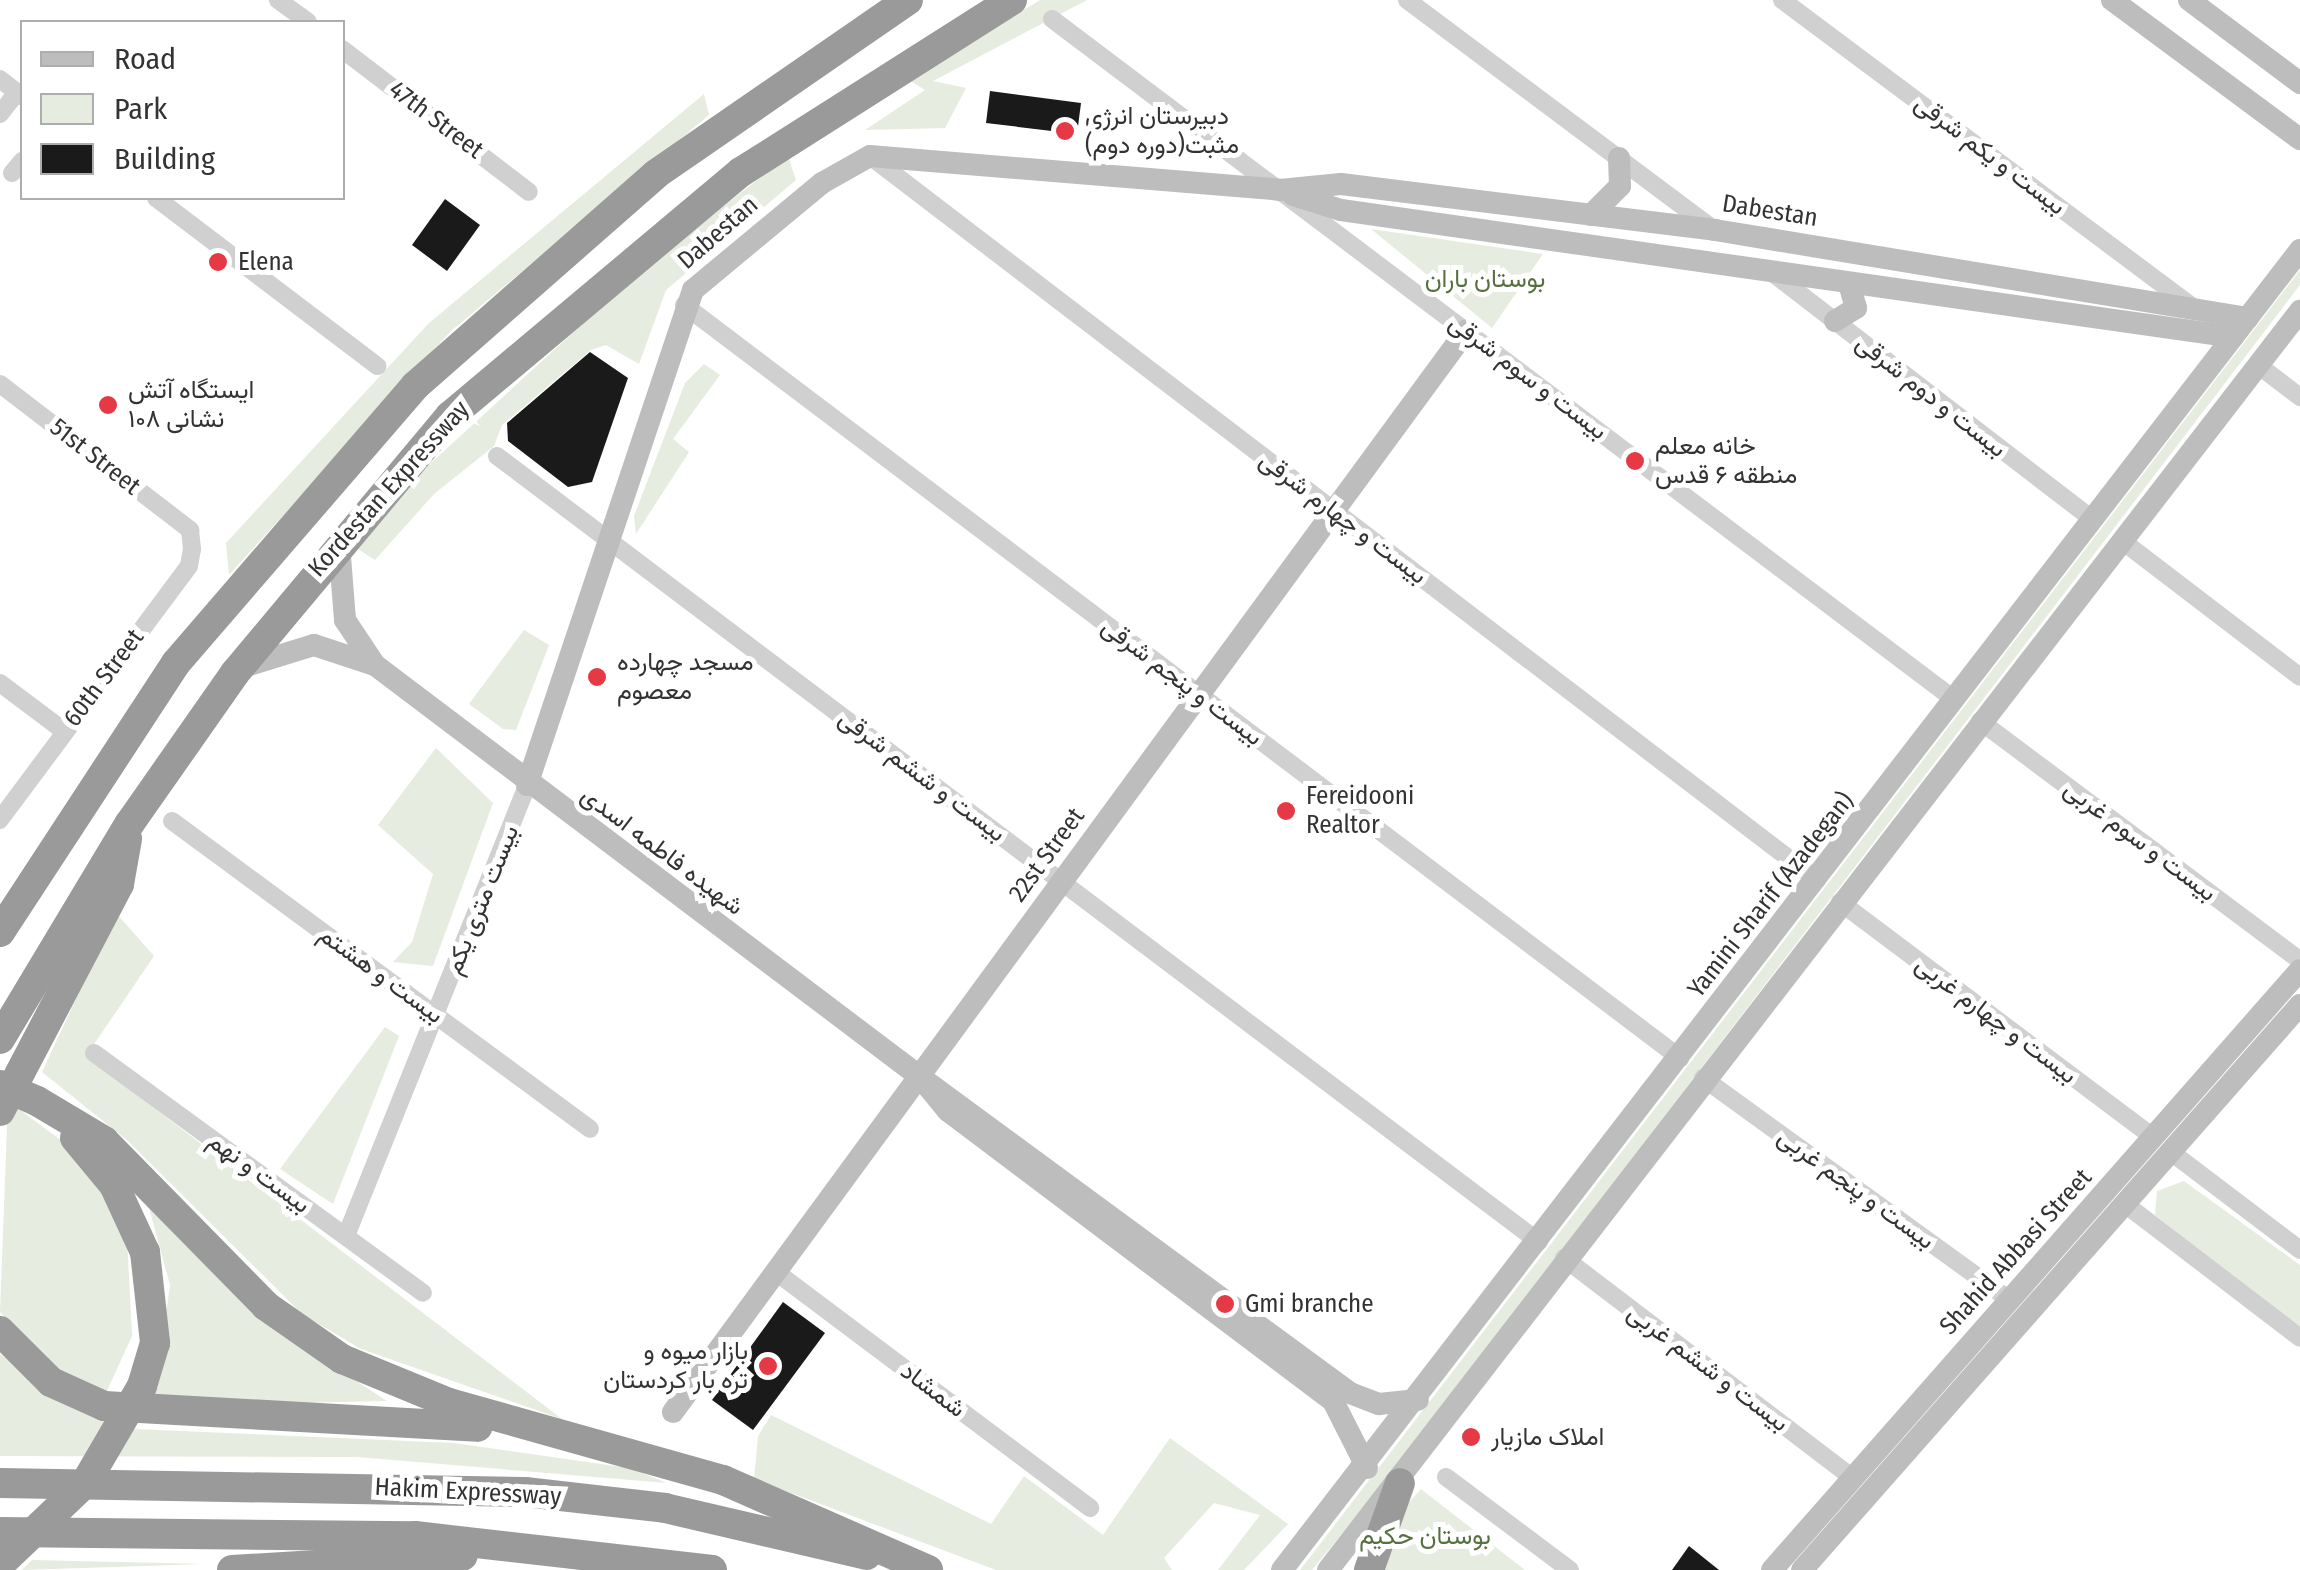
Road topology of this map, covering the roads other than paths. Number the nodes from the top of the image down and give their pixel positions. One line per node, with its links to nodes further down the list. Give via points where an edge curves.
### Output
1 (278, 0): 9 (street)
2 (908, 0): 56 (highway, Kordestan Expressway, via 641,186 416,386 176,662)
3 (1012, 0): 41 (highway, Kordestan Expressway, via 846,98 643,247 450,416)
4 (1407, 0): 17 (street)
5 (1782, 0): 27 (street, بیست و یکم شرقی)
6 (2112, 0): 15 (street)
7 (2189, 0): 12 (street)
8 (1052, 19): 18 (street, بیست و سوم شرقی)
9 (305, 20)
10 (345, 51): 19 (street, 47th Street)
11 (0, 79): 13 (street)
12 (2300, 83)
13 (20, 94): 14 (street)
14 (0, 114)
15 (2300, 139)
16 (870, 156): 18 (street, Dabestan); 26 (street, Dabestan, via 704,274); 38 (street, بیست و چهارم شرقی)
17 (1618, 158): 21 (street, via 1615,196); 22 (street)
18 (1280, 190): 21 (street, Dabestan, via 1341,184); 24 (street, Dabestan, via 1341,210); 32 (street, بیست و سوم شرقی)
19 (529, 192)
20 (159, 200): 34 (street)
21 (1591, 215): 22 (street, Dabestan)
22 (1715, 230): 24 (street); 29 (street, Dabestan)
23 (2300, 250): 31 (street, Yamini Sharif (Azadegan))
24 (1770, 271): 25 (street, Dabestan); 30 (street, بیست و دوم شرقی)
25 (1849, 283): 29 (street, Dabestan); 30 (street, via 1856,308)
26 (684, 305): 42 (street, Dabestan); 48 (street, بیست و پنجم شرقی)
27 (2198, 310): 29 (street, Dabestan); 31 (street, Dabestan)
28 (2300, 310): 33 (street)
29 (2160, 316): 31 (street, Dabestan)
30 (1835, 322): 39 (street, بیست و دوم شرقی)
31 (2241, 327): 39 (street, Yamini Sharif (Azadegan))
32 (1466, 331): 38 (street, 22st Street); 49 (street, بیست و سوم شرقی)
33 (2258, 365): 36 (street); 43 (street)
34 (377, 366)
35 (0, 384): 40 (street, 51st Street)
36 (2300, 396)
37 (497, 456): 42 (street, بیست و ششم شرقی)
38 (1334, 511): 48 (street, 22st Street); 57 (street, بیست و چهارم شرقی)
39 (2093, 520): 49 (street, Yamini Sharif (Azadegan))
40 (190, 530): 51 (street, 60th Street, via 188,566)
41 (338, 540): 44 (street, via 345,620); 45 (highway, Kordestan Expressway)
42 (609, 540): 52 (street, Dabestan); 58 (street, بیست و ششم شرقی)
43 (2121, 540): 46 (street); 50 (street)
44 (375, 664): 45 (street, via 294,646); 52 (street, شهیده فاطمه اسدی)
45 (235, 673): 55 (highway, Kordestan Expressway)
46 (2300, 678)
47 (0, 683): 51 (street)
48 (1199, 695): 58 (street, 22st Street); 68 (street, بیست و پنجم شرقی)
49 (1955, 700): 57 (street, Yamini Sharif (Azadegan))
50 (1980, 722): 60 (street); 62 (street, بیست و سوم غربی)
51 (64, 731): 53 (street, 60th Street)
52 (528, 786): 65 (street, بیست متری یکم); 69 (street, شهیده فاطمه اسدی)
53 (0, 820)
54 (172, 821): 65 (street, بیست و هشتم)
55 (130, 824): 66 (highway, Kordestan Expressway); 73 (highway, via 119,884)
56 (44, 861): 59 (highway); 61 (highway, Kordestan Expressway)
57 (1817, 880): 68 (street, Yamini Sharif (Azadegan))
58 (1062, 882): 69 (street, 22st Street); 78 (street, بیست و ششم شرقی)
59 (0, 896)
60 (1840, 902): 70 (street); 75 (street, بیست و چهارم غربی)
61 (0, 932)
62 (2300, 960)
63 (2300, 970): 75 (street, Shahid Abbasi Street)
64 (2300, 1005): 75 (street, Shahid Abbasi Street)
65 (435, 1015): 74 (street, بیست و هشتم); 77 (street, بیست متری یکم)
66 (0, 1040)
67 (94, 1053): 77 (street, بیست و نهم)
68 (1680, 1058): 78 (street, Yamini Sharif (Azadegan))
69 (919, 1076): 81 (street, 22st Street); 86 (street, شهیده فاطمه اسدی)
70 (1703, 1078): 80 (street); 83 (street, بیست و پنجم غربی)
71 (0, 1085): 72 (highway, bridge)
72 (37, 1100): 89 (highway, via 121,1156 312,1344 408,1389); 99 (highway, bridge, via 97,1161 130,1214 146,1252 154,1343 94,1470)
73 (0, 1111)
74 (590, 1128)
75 (2162, 1144): 76 (street, Shahid Abbasi Street); 79 (street, بیست و چهارم غربی)
76 (2116, 1197): 83 (street, Shahid Abbasi Street); 85 (street)
77 (346, 1236): 82 (street, بیست و نهم)
78 (1539, 1242): 87 (street, Yamini Sharif (Azadegan))
79 (2300, 1250)
80 (1564, 1258): 93 (street, بیست و ششم غربی); 95 (street)
81 (776, 1272): 88 (street, 22st Street); 96 (street, شمشاد)
82 (423, 1293)
83 (2019, 1307): 90 (street, Shahid Abbasi Street)
84 (0, 1331): 89 (highway, via 51,1382 104,1406 413,1418)
85 (2300, 1338)
86 (1344, 1400): 87 (street, شهیده فاطمه اسدی); 91 (street, شهیده فاطمه اسدی)
87 (1418, 1400): 91 (street, Yamini Sharif (Azadegan))
88 (673, 1412)
89 (569, 1438): 103 (highway, via 723,1480)
90 (1902, 1439): 93 (street, Shahid Abbasi Street); 109 (street, Shahid Abbasi Street)
91 (1368, 1468): 104 (street, Yamini Sharif (Azadegan))
92 (1446, 1476): 107 (street)
93 (1853, 1478): 108 (street, Shahid Abbasi Street)
94 (0, 1482): 103 (highway, Hakim Expressway, via 525,1492 665,1508)
95 (1400, 1483): 105 (street); 106 (highway)
96 (1090, 1508)
97 (0, 1532): 98 (highway, Hakim Expressway, via 336,1533)
98 (561, 1549): 100 (highway); 101 (highway); 102 (highway, Hakim Expressway)
99 (0, 1564)
100 (232, 1570)
101 (622, 1570)
102 (712, 1570)
103 (928, 1570)
104 (1282, 1570)
105 (1328, 1570)
106 (1369, 1570)
107 (1570, 1570)
108 (1772, 1570)
109 (1802, 1570)

